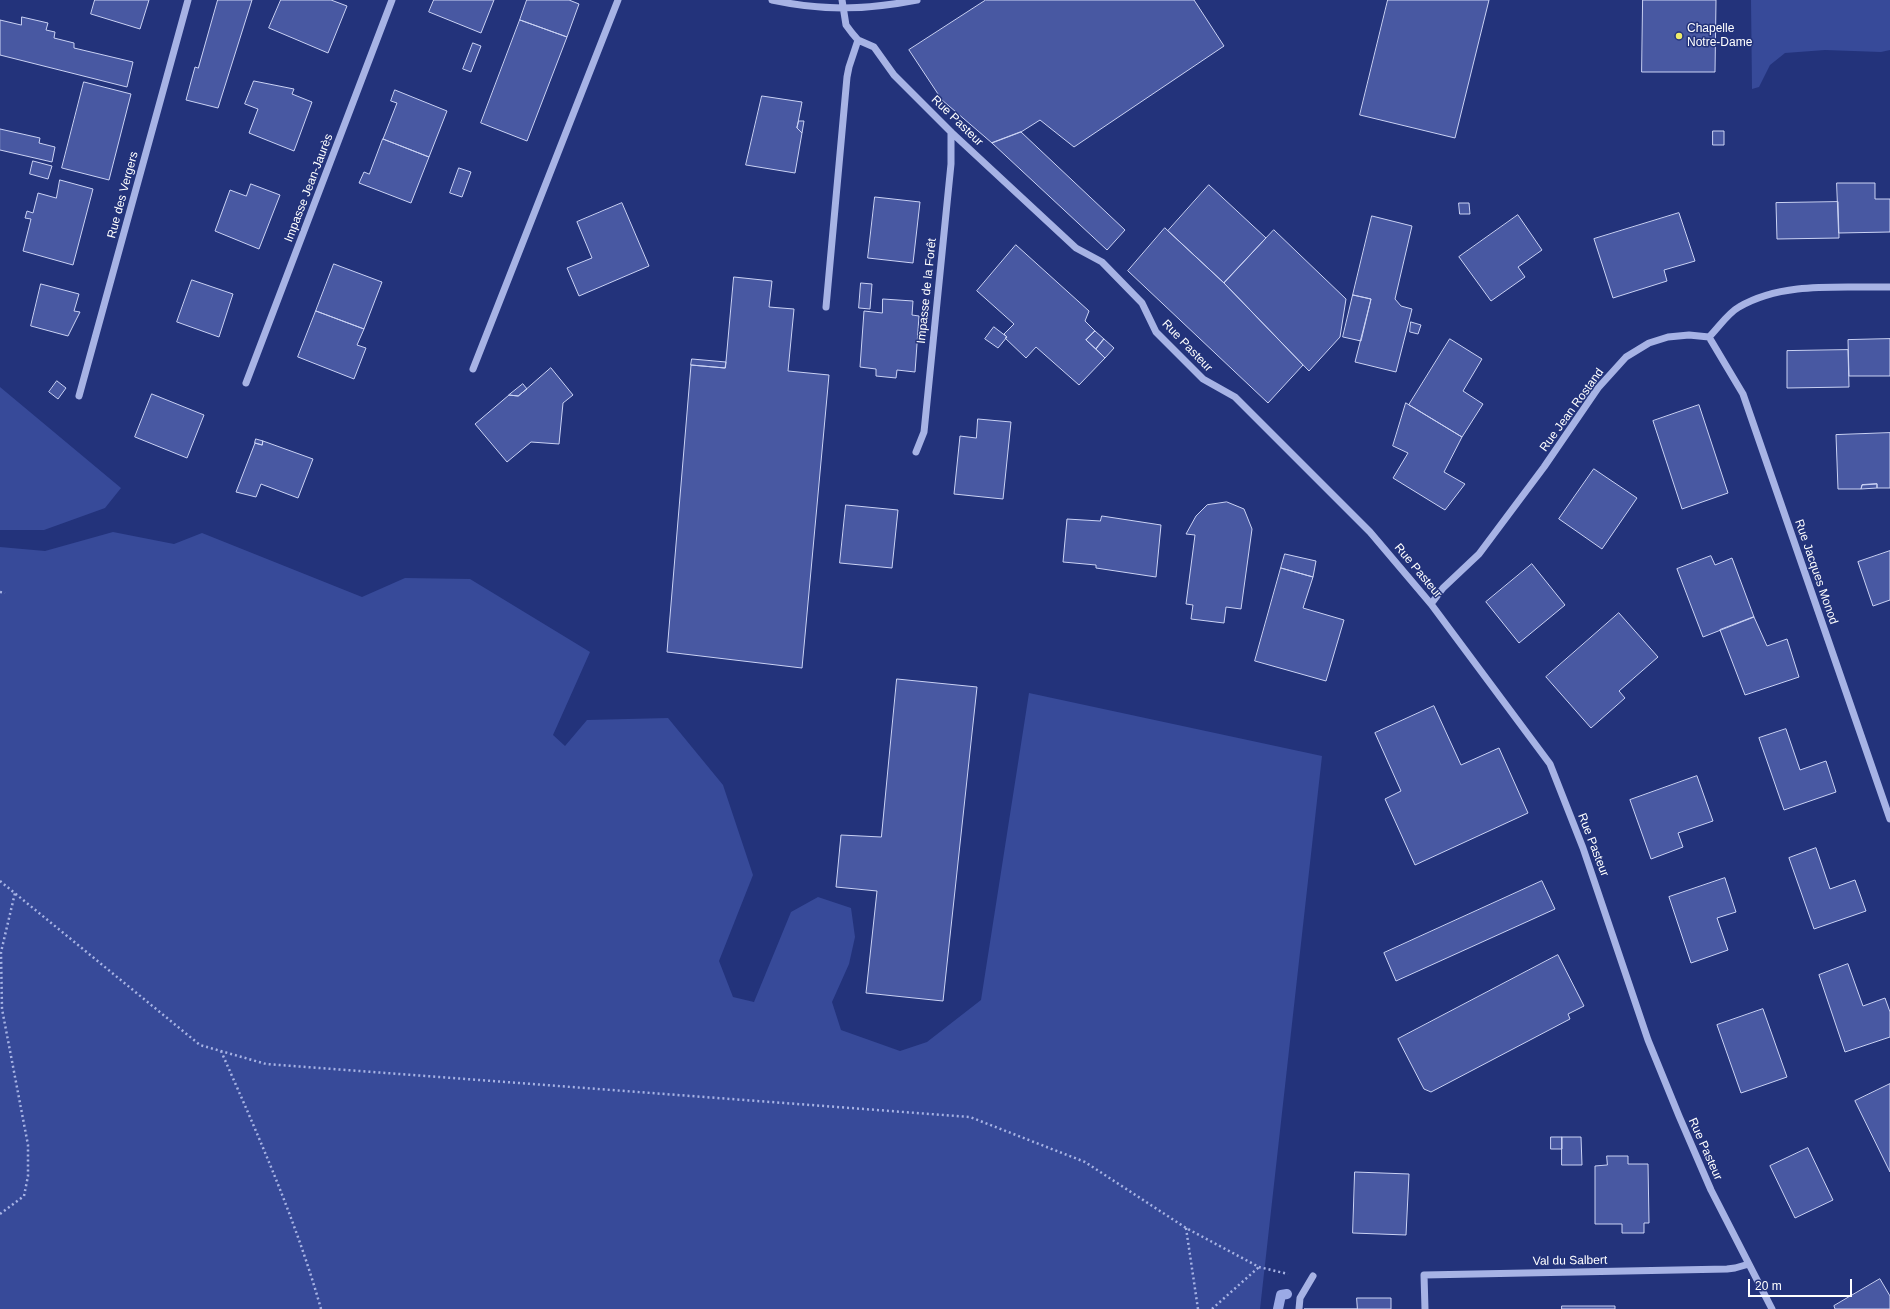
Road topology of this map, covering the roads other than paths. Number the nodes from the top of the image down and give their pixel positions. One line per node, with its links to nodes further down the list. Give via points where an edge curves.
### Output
1 (188, 0): 15 (street, Rue des Vergers)
2 (392, 0): 14 (street, Impasse Jean-Jaurès)
3 (618, 0): 13 (street)
4 (772, 0): 7 (street)
5 (842, 0): 7 (street, Rue Pasteur)
6 (917, 0): 7 (street)
7 (842, 9): 8 (street, Rue Pasteur, via 846,24)
8 (858, 40): 9 (street, Rue Pasteur, via 874,47 894,75); 11 (street, via 847,77)
9 (951, 132): 16 (street, Impasse de la Forêt, via 951,164 924,432); 17 (street, Rue Pasteur, via 1076,248 1102,262 1142,303 1156,332 1203,380 1235,397 1370,532)
10 (1890, 287): 12 (street, via 1792,289 1767,294 1738,307)
11 (826, 307)
12 (1709, 337): 17 (street, Rue Jean Rostand, via 1668,337 1649,343 1626,357 1598,388 1544,467 1479,554 1443,588); 18 (street, Rue Jacques Monod, via 1743,394)
13 (473, 369)
14 (246, 383)
15 (79, 396)
16 (916, 452)
17 (1431, 604): 19 (street, Rue Pasteur, via 1550,764 1583,848 1648,1040 1711,1190)
18 (1890, 819)
19 (1749, 1264): 22 (street, Val du Salbert, via 1727,1269 1424,1275); 23 (street, Rue Pasteur)
20 (1313, 1276): 21 (street, via 1300,1298)
21 (1299, 1309)
22 (1425, 1309)
23 (1772, 1309)

